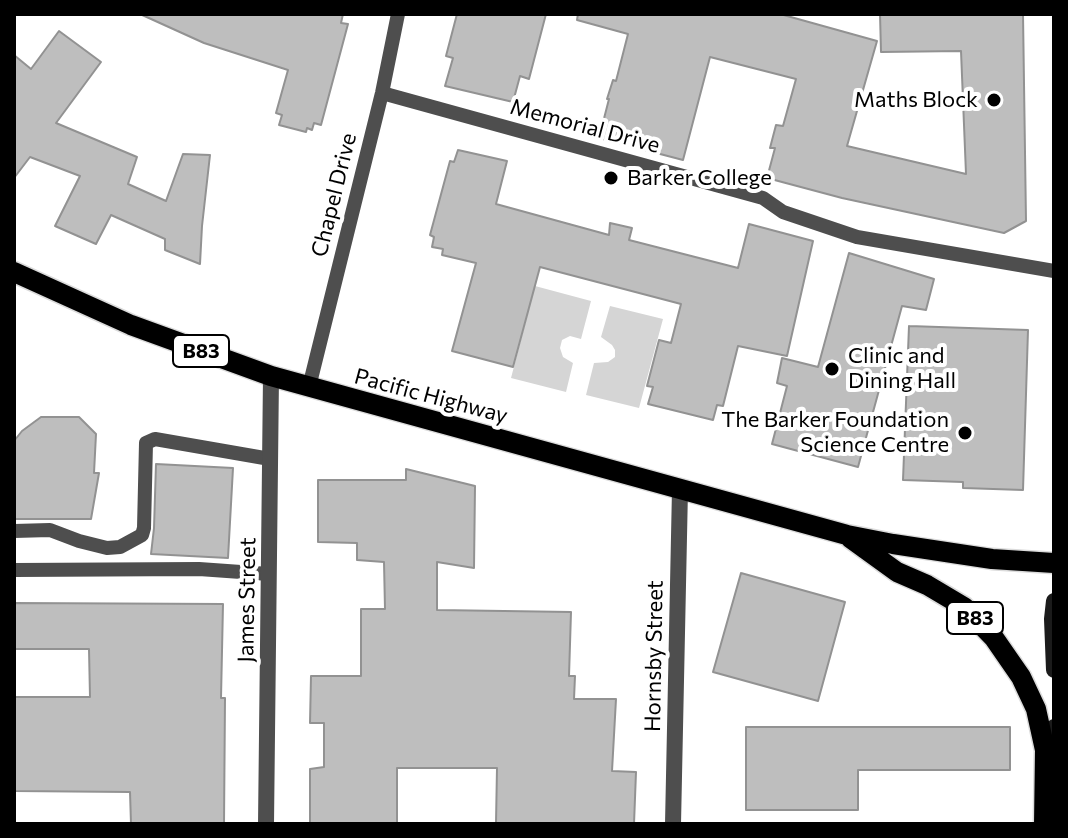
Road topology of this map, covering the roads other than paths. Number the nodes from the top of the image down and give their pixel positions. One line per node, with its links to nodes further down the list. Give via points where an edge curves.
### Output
1 (398, 14): 2 (lane, Chapel Drive)
2 (382, 93): 3 (lane, Memorial Drive, via 763,198 783,212 857,237); 6 (lane, Chapel Drive)
3 (1054, 271)
4 (14, 272): 5 (main road, Pacific Highway / B83, via 131,325)
5 (271, 376): 6 (main road, Pacific Highway / B83); 7 (street, James Street)
6 (309, 387): 8 (main road, Pacific Highway / B83)
7 (270, 459): 9 (lane, via 155,439 146,443 142,535 107,548 50,530); 13 (street, James Street)
8 (680, 489): 10 (main road, Pacific Highway / B83); 19 (street, Hornsby Street)
9 (14, 531)
10 (847, 535): 11 (main road, Pacific Highway / B83, via 992,559); 17 (main road, Pacific Highway / B83, via 897,572 964,607 994,638 1036,709)
11 (1054, 563)
12 (14, 570): 13 (lane)
13 (269, 574): 18 (street, James Street)
14 (1054, 601): 15 (street)
15 (1054, 670)
16 (1054, 727): 17 (street, Pacific Highway)
17 (1045, 750): 20 (main road, Pacific Highway / B83)
18 (266, 824)
19 (673, 824)
20 (1044, 824)

